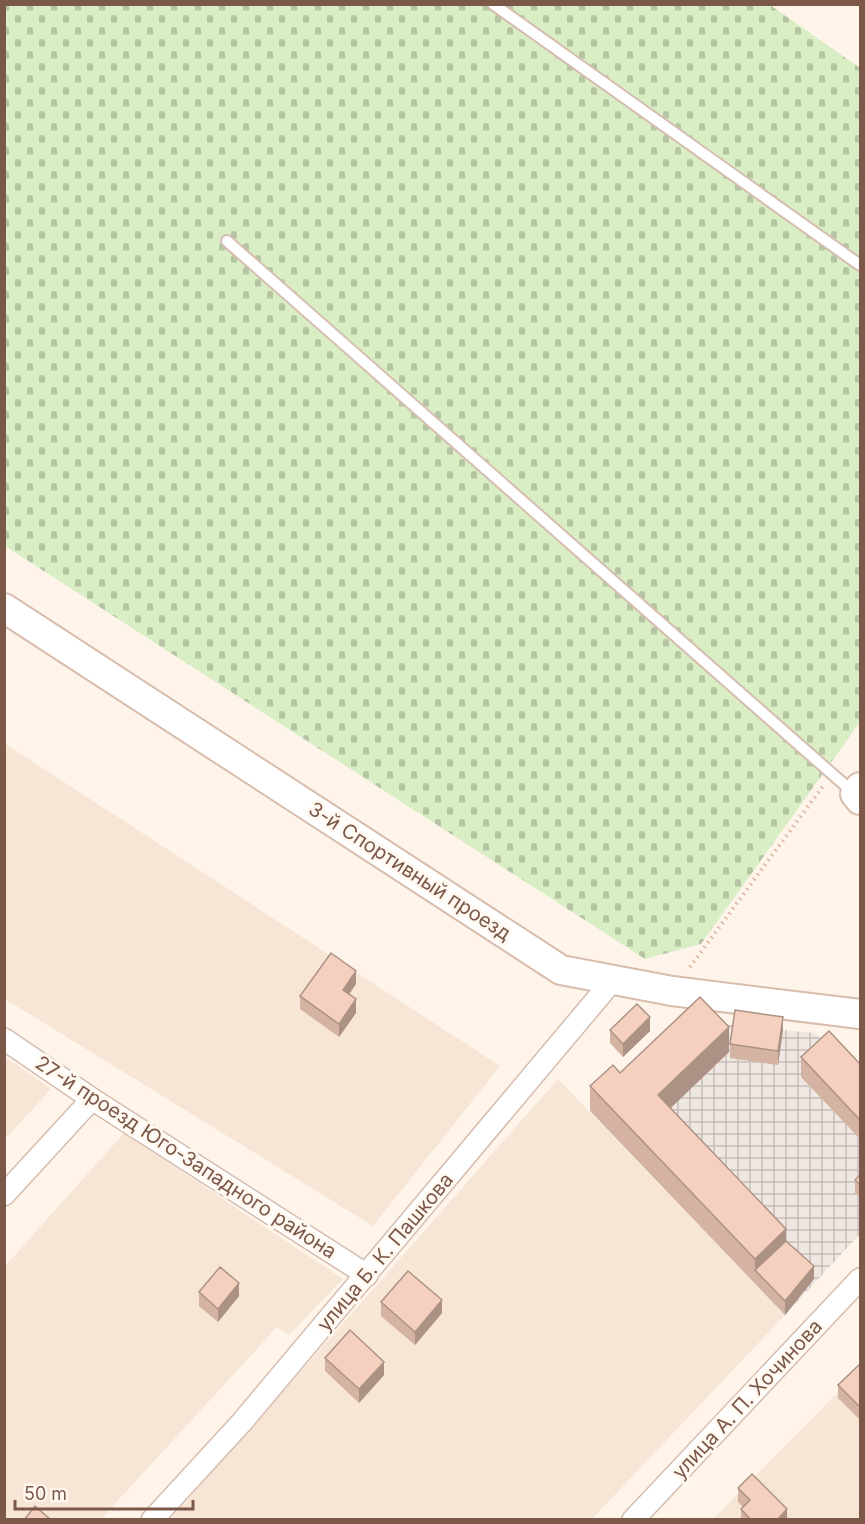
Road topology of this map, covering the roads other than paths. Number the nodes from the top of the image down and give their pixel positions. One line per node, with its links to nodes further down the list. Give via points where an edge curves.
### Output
1 (493, 4): 3 (lane)
2 (227, 241): 5 (lane)
3 (861, 265)
4 (4, 608): 6 (street, 3-й Спортивный проезд, via 561,970)
5 (859, 794)
6 (613, 980): 7 (street, 3-й Спортивный проезд, via 672,992); 11 (street, улица Б. К. Пашкова)
7 (861, 1014)
8 (4, 1039): 9 (street, 27-й проезд Юго-Западного района)
9 (92, 1099): 10 (street); 11 (street, 27-й проезд Юго-Западного района)
10 (4, 1195)
11 (367, 1275): 13 (street, улица Б. К. Пашкова, via 242,1422)
12 (861, 1279): 14 (street, улица А. П. Хочинова)
13 (152, 1520)
14 (633, 1520)

